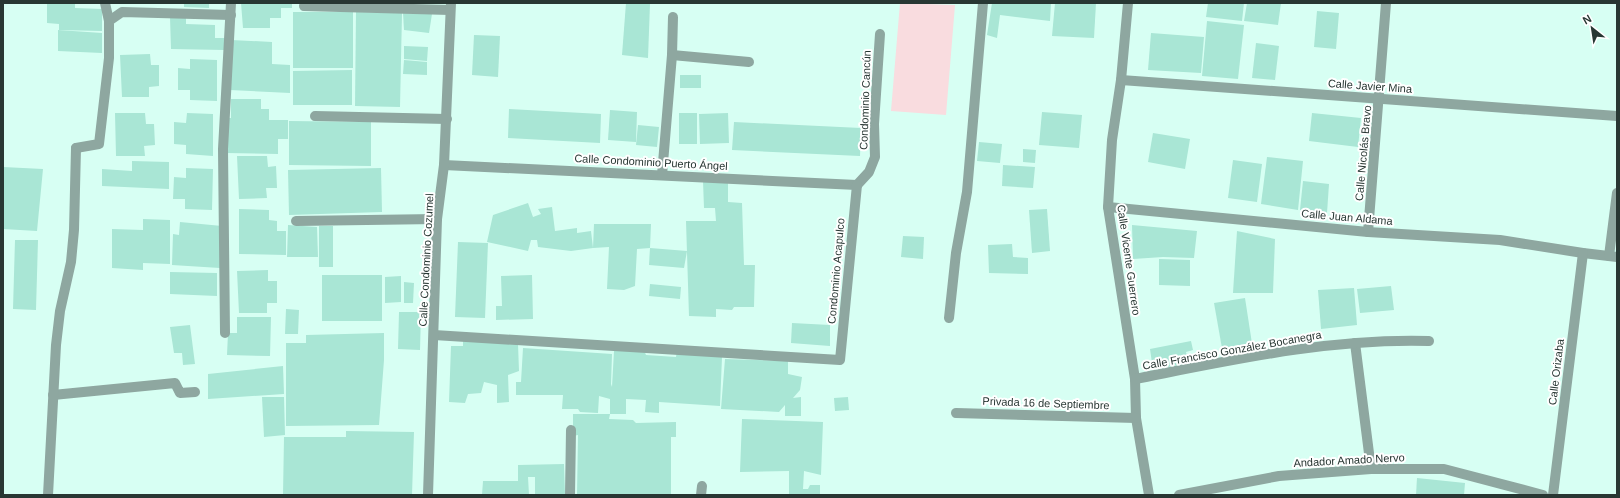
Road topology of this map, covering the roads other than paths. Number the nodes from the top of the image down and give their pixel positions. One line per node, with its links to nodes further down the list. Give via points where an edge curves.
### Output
1 (105, 3): 10 (street)
2 (231, 3): 8 (street)
3 (983, 3): 29 (street, via 967,192 956,253)
4 (1128, 3): 14 (street, Calle Vicente Guerrero)
5 (1386, 3): 15 (street, Calle Nicolás Bravo)
6 (304, 6): 7 (street)
7 (450, 6): 18 (street, Calle Condominio Cozumel)
8 (231, 15): 10 (street, via 122,12); 30 (street, via 223,149)
9 (673, 17): 12 (street)
10 (109, 21): 36 (street, via 109,58 99,144 76,148 74,230 71,262 60,312)
11 (880, 34): 21 (street, Condominio Cancún, via 874,124 875,157 869,172)
12 (672, 56): 13 (street); 20 (street)
13 (749, 62)
14 (1121, 80): 15 (street, Calle Javier Mina); 23 (street, Calle Vicente Guerrero, via 1112,140)
15 (1379, 98): 17 (street, Calle Javier Mina); 26 (street, Calle Nicolás Bravo)
16 (315, 116): 18 (street)
17 (1617, 116)
18 (447, 119): 19 (street, Calle Condominio Cozumel)
19 (444, 165): 20 (street, Calle Condominio Puerto Ángel); 24 (street, Calle Condominio Cozumel)
20 (662, 174): 21 (street, Calle Condominio Puerto Ángel)
21 (857, 185): 31 (street, Condominio Acapulco, via 840,360)
22 (1617, 193): 28 (street)
23 (1108, 207): 26 (street, Calle Juan Aldama); 34 (street, Calle Vicente Guerrero)
24 (437, 219): 25 (street); 31 (street, Calle Condominio Cozumel)
25 (296, 221)
26 (1368, 232): 27 (street, Calle Juan Aldama, via 1500,240)
27 (1584, 253): 28 (street, Calle Juan Aldama); 47 (street, Calle Orizaba)
28 (1613, 256)
29 (949, 318)
30 (225, 333)
31 (434, 335): 42 (street, Calle Condominio Cozumel)
32 (1429, 341): 33 (street, Calle Francisco González Bocanegra)
33 (1355, 343): 34 (street, Calle Francisco González Bocanegra, via 1295,349); 40 (street)
34 (1135, 379): 38 (street, Calle Vicente Guerrero)
35 (195, 392): 36 (street, via 180,393 175,383)
36 (53, 394): 41 (street)
37 (956, 413): 38 (street, Privada 16 de Septiembre)
38 (1136, 418): 44 (street, Calle Vicente Guerrero)
39 (571, 430): 43 (street)
40 (1370, 469): 45 (street, Andador Amado Nervo, via 1279,476); 46 (street, Andador Amado Nervo, via 1444,469)
41 (48, 495)
42 (428, 495)
43 (570, 495)
44 (1149, 495)
45 (1179, 495)
46 (1543, 495)
47 (1553, 495)

